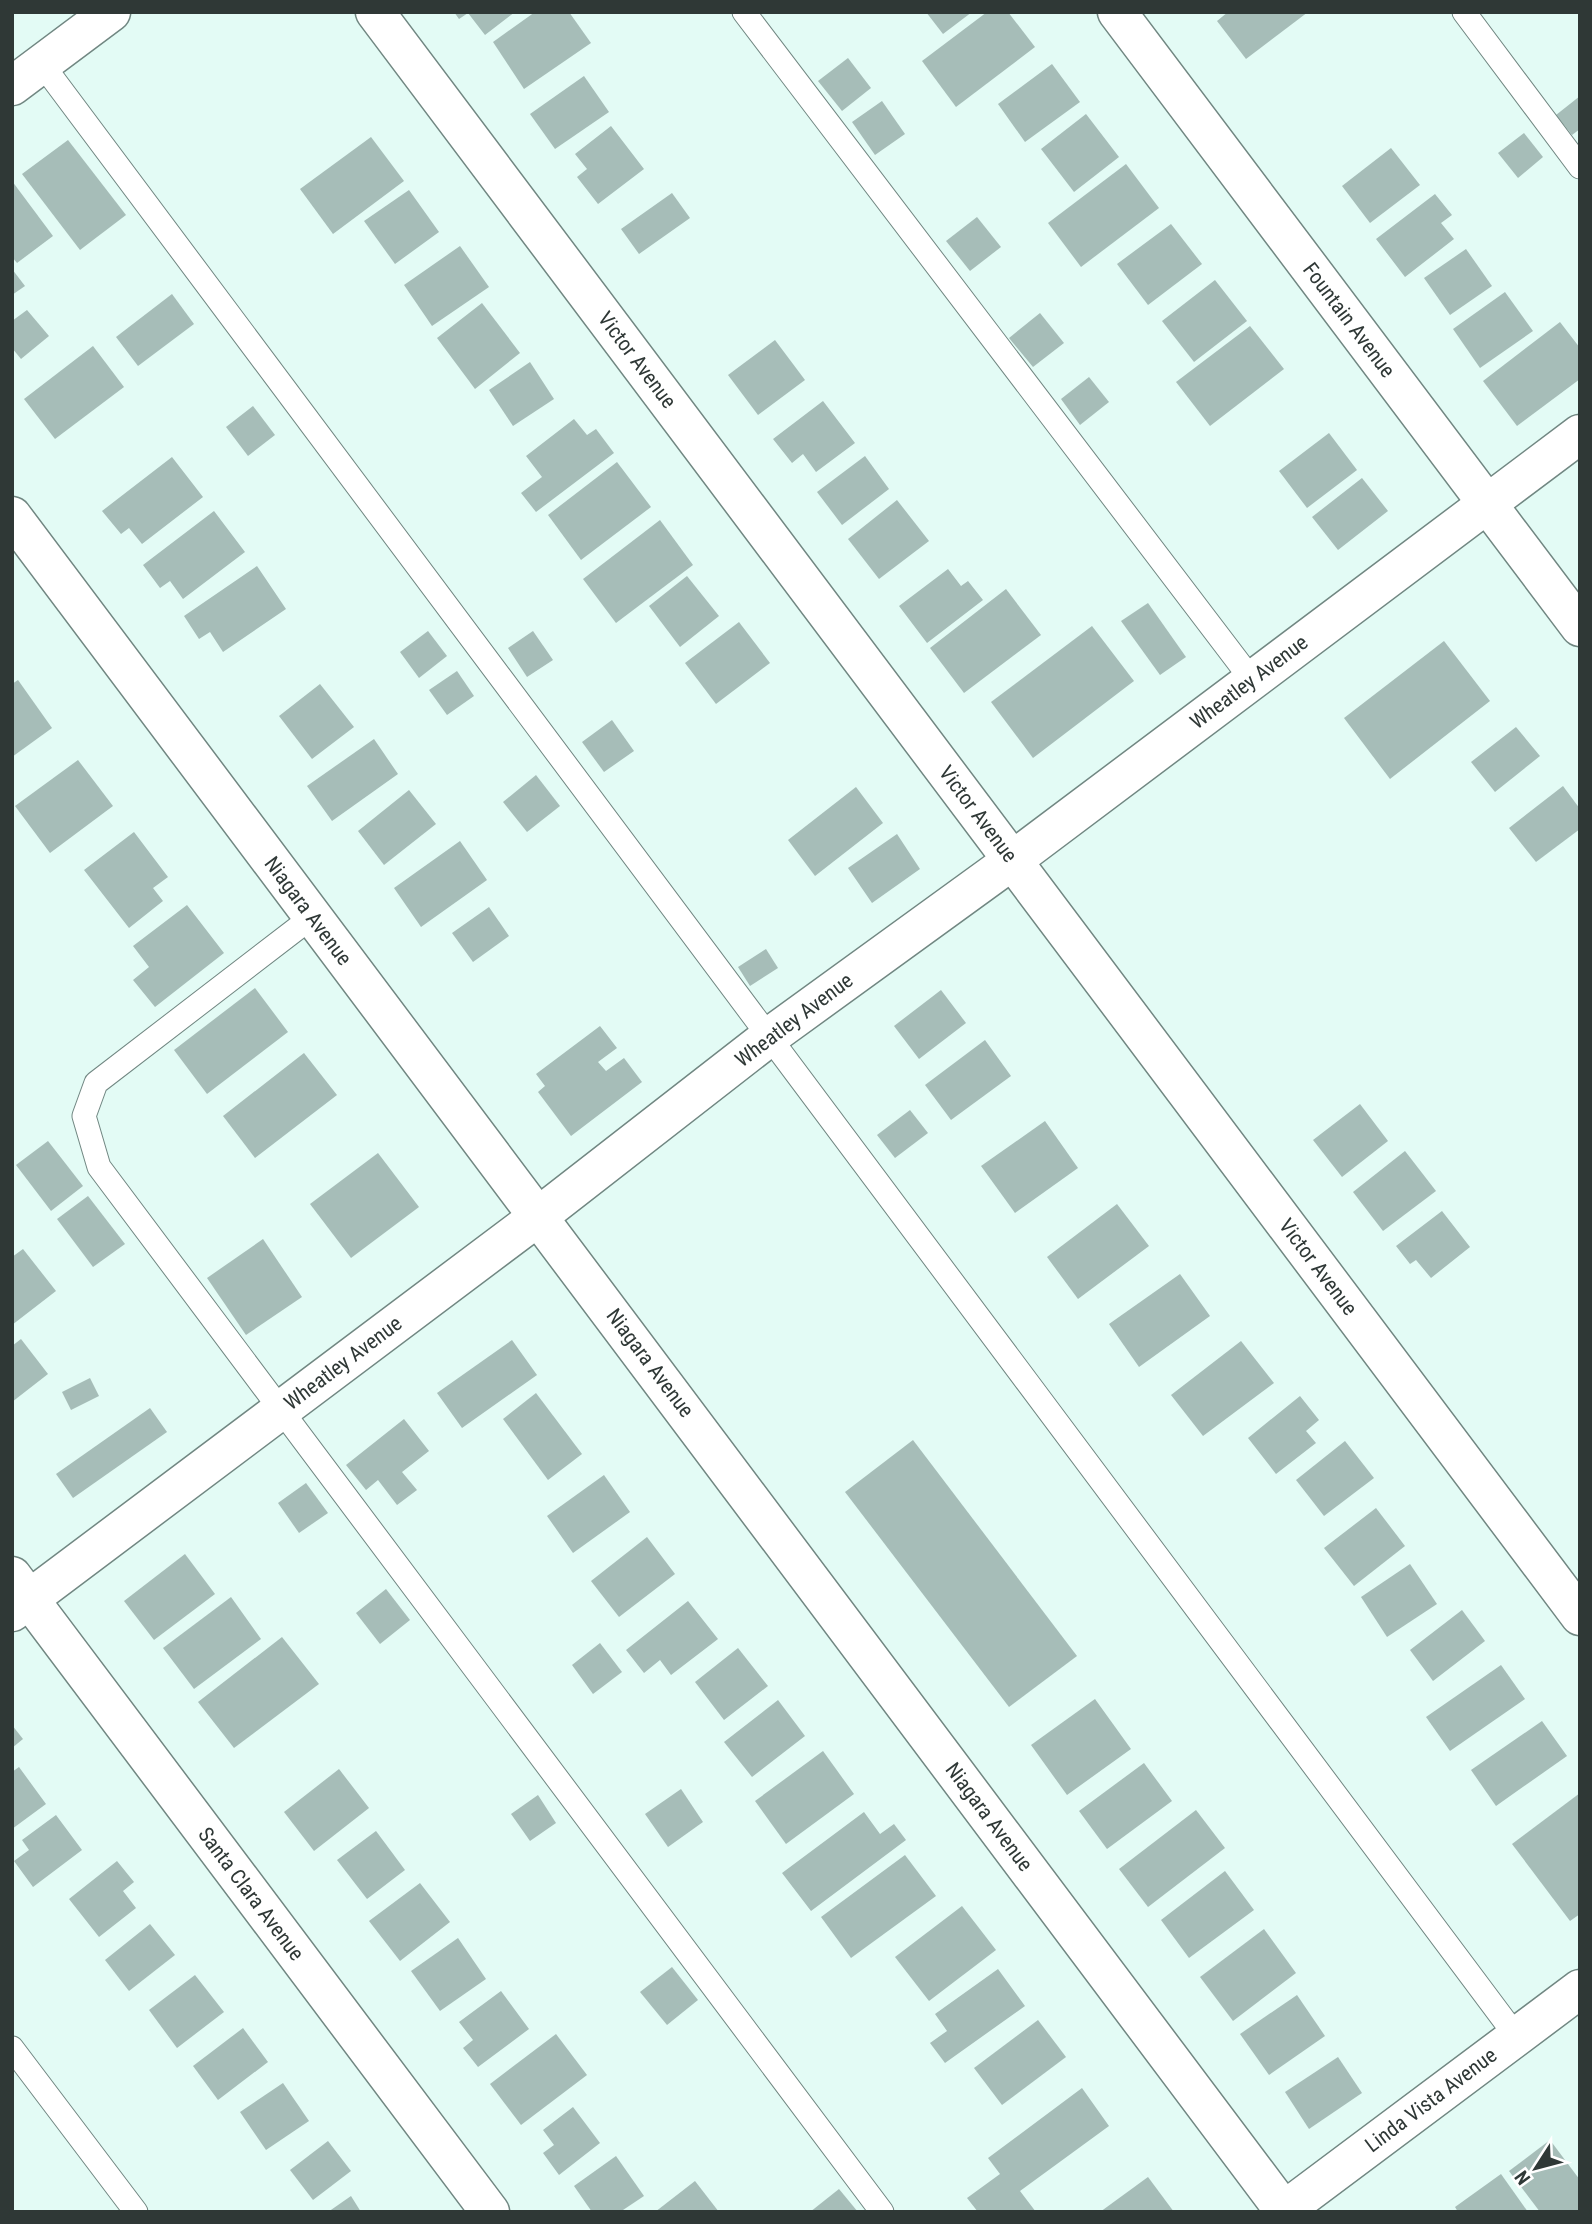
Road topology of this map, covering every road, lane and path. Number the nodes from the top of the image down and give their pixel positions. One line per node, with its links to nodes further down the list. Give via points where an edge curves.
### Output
1 (111, 12): 6 (street)
2 (375, 12): 13 (street, Victor Avenue)
3 (744, 12): 12 (lane)
4 (1117, 12): 9 (street, Fountain Avenue)
5 (1464, 12): 7 (lane)
6 (27, 75): 15 (lane)
7 (1580, 167)
8 (1580, 434): 9 (street, Wheatley Avenue)
9 (1487, 504): 11 (street, Fountain Avenue); 12 (street, Wheatley Avenue)
10 (12, 516): 14 (street, Niagara Avenue)
11 (1580, 627)
12 (1252, 680): 13 (street, Wheatley Avenue)
13 (1013, 860): 15 (street, Wheatley Avenue); 19 (street, Victor Avenue)
14 (312, 917): 16 (street, Niagara Avenue); 17 (lane, via 96,1083 85,1116 99,1167)
15 (769, 1037): 16 (street, Wheatley Avenue); 21 (lane)
16 (539, 1216): 17 (street, Wheatley Avenue); 23 (street, Niagara Avenue)
17 (281, 1410): 18 (street, Wheatley Avenue); 26 (lane)
18 (18, 1596): 25 (street, Santa Clara Avenue)
19 (1580, 1616)
20 (1580, 1989): 21 (street, Linda Vista Avenue)
21 (1516, 2036): 23 (street, Linda Vista Avenue)
22 (12, 2048): 24 (lane)
23 (1284, 2211)
24 (136, 2212)
25 (490, 2212)
26 (882, 2212)

